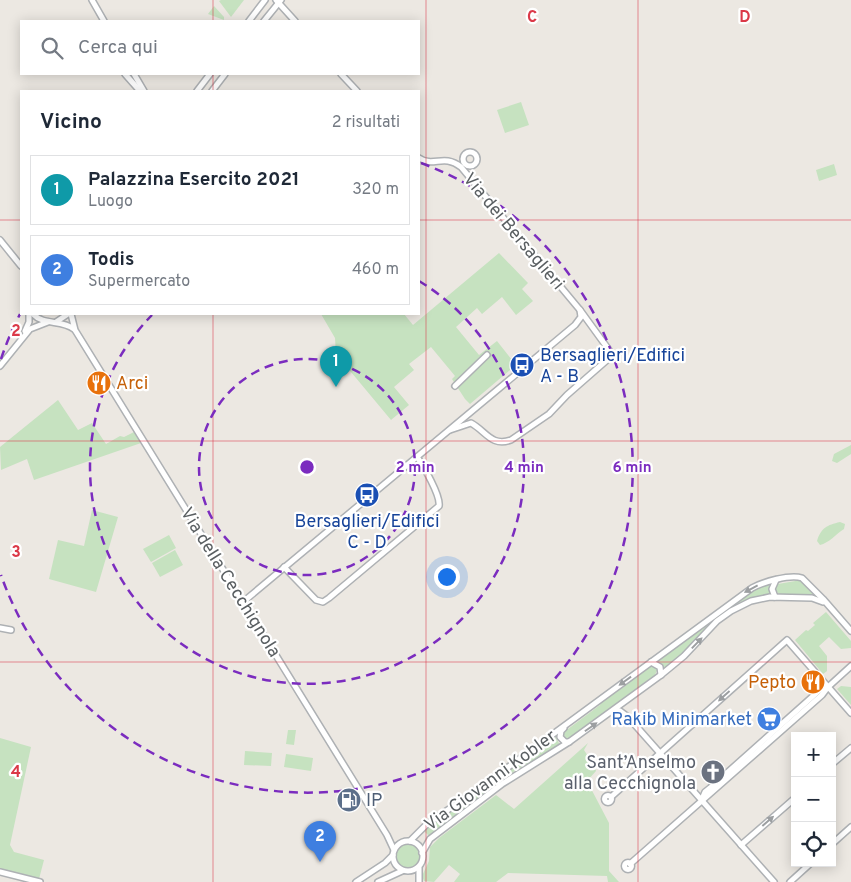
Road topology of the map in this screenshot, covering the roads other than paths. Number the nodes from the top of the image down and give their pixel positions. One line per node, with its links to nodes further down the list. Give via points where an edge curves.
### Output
1 (92, 0): 4 (street)
2 (265, 0): 5 (street)
3 (278, 1): 6 (street); 7 (street)
4 (103, 20)
5 (250, 20)
6 (265, 20)
7 (294, 20)
8 (126, 75): 13 (street)
9 (134, 75): 14 (street)
10 (209, 75): 15 (street)
11 (224, 75): 16 (street)
12 (343, 75): 17 (street)
13 (141, 90)
14 (142, 90)
15 (198, 90)
16 (213, 90)
17 (356, 90)
18 (420, 158): 21 (street, Via dei Bersaglieri, via 427,162 444,159 461,167)
19 (0, 240): 20 (street)
20 (20, 264)
21 (580, 310): 33 (street, Via dei Bersaglieri, via 581,317 575,325); 33 (street, Via dei Bersaglieri, via 610,354 549,414 505,442 490,439 471,423)
22 (31, 315): 29 (street)
23 (32, 315): 26 (street)
24 (68, 315): 27 (street, Via della Cecchignola)
25 (70, 315): 28 (street, Via della Cecchignola)
26 (48, 322): 27 (street); 29 (street, via 30,329)
27 (55, 322): 28 (street)
28 (75, 330): 38 (street, Via della Cecchignola)
29 (19, 340): 31 (street)
30 (487, 356): 32 (street)
31 (0, 366)
32 (454, 386)
33 (449, 430): 34 (street, Via dei Bersaglieri)
34 (417, 457): 35 (street, Via dei Bersaglieri); 35 (street, via 439,497 439,506 343,586 319,602)
35 (284, 567): 38 (street, Via dei Bersaglieri)
36 (776, 580): 37 (street, via 772,591); 39 (street, Via Giovanni Kobler, via 802,578); 43 (street, Via Giovanni Kobler, one-way to 43, via 743,593)
37 (775, 597): 39 (street, Via Giovanni Kobler, via 815,598); 45 (street, Via Giovanni Kobler, one-way to 37, via 728,612 751,601)
38 (243, 602): 60 (street, Via della Cecchignola)
39 (828, 605): 42 (street)
40 (0, 628): 41 (street)
41 (11, 630)
42 (851, 631)
43 (651, 662): 45 (street, via 660,667); 51 (street, Via Giovanni Kobler, one-way to 51)
44 (851, 666): 46 (street)
45 (661, 675): 47 (street, Via Giovanni Kobler)
46 (828, 686): 49 (street); 54 (street, one-way to 54, via 787,640); 57 (street)
47 (627, 701): 48 (street, Via Giovanni Kobler); 50 (street)
48 (614, 710): 50 (street); 52 (street, Via Giovanni Kobler, one-way to 48)
49 (851, 713)
50 (628, 717): 54 (street)
51 (571, 720): 52 (street, Via Giovanni Kobler, via 560,735 562,740); 61 (street, Via Giovanni Kobler, via 427,824)
52 (569, 742): 66 (street, Via Giovanni Kobler, via 519,772 474,805 430,839)
53 (851, 748): 55 (street)
54 (660, 753): 56 (street); 57 (street)
55 (836, 761)
56 (611, 797)
57 (702, 800): 64 (street); 67 (street)
58 (791, 801): 64 (street, one-way to 58)
59 (851, 828): 62 (street)
60 (387, 835): 63 (street); 65 (street, Via della Cecchignola)
61 (410, 841): 63 (street); 66 (street, via 418,845)
62 (836, 841)
63 (402, 842): 65 (street)
64 (741, 845): 76 (street)
65 (393, 853): 71 (street, via 396,865); 73 (street, via 385,863)
66 (422, 853): 68 (street)
67 (630, 864)
68 (419, 867): 71 (street, via 413,872); 75 (street)
69 (807, 867): 77 (street)
70 (0, 872): 72 (street)
71 (405, 872): 74 (street); 75 (street)
72 (40, 882)
73 (356, 882)
74 (378, 882)
75 (419, 882)
76 (774, 882)
77 (790, 882)

